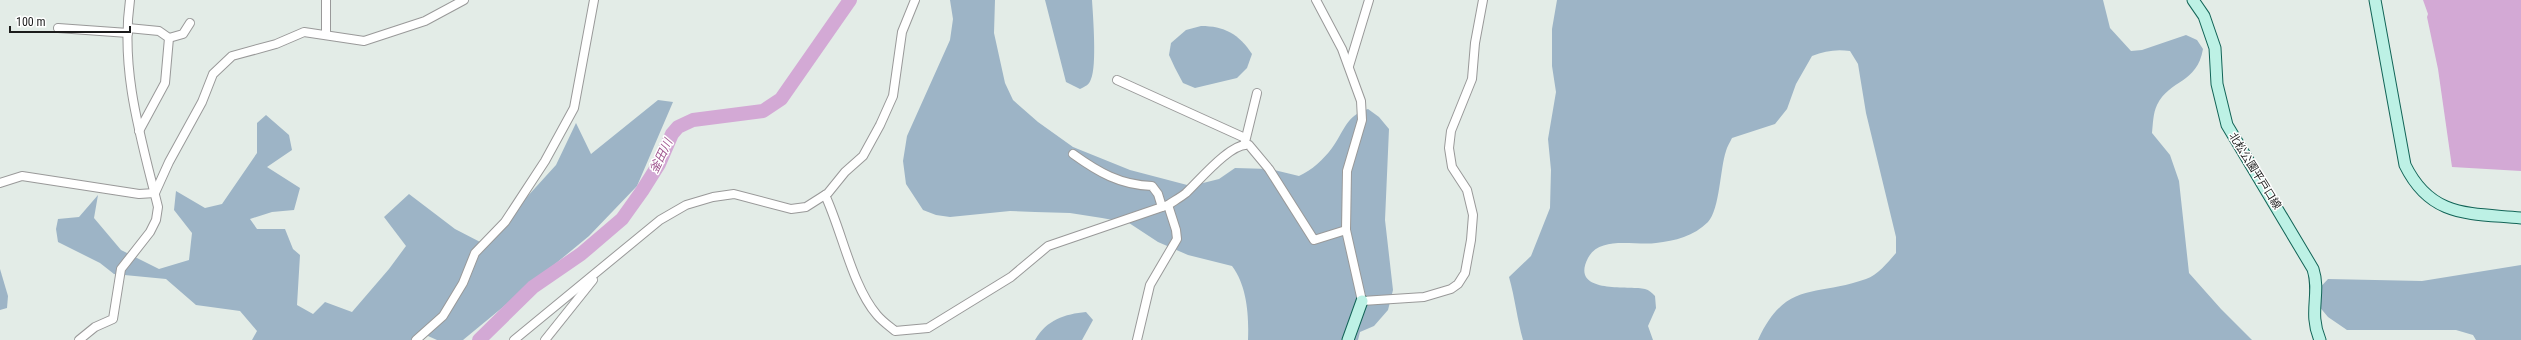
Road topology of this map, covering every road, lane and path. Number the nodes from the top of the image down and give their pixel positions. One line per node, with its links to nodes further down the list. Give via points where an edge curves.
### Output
1 (130, 0): 13 (street)
2 (326, 0): 14 (street)
3 (464, 0): 14 (street, via 425,21 364,41)
4 (594, 0): 31 (street, via 574,108 545,161 505,222 475,253 463,283 443,316)
5 (915, 0): 24 (street, via 902,32 893,96 880,125 863,156)
6 (1316, 0): 16 (street)
7 (1369, 0): 16 (street)
8 (1483, 0): 29 (street, via 1472,79 1451,131 1448,148 1452,167 1467,190 1473,215 1465,273 1458,284 1450,289 1424,297)
9 (2192, 0): 36 (main road, 北松公園平戸口線, via 2204,16 2215,48 2217,84 2227,125 2312,269 2316,280 2312,315)
10 (2375, 0): 26 (main road, via 2405,165 2413,180 2427,197 2454,210)
11 (190, 23): 15 (street, via 183,34)
12 (58, 28): 13 (street)
13 (128, 31): 15 (street, via 159,31); 19 (street, via 126,58)
14 (326, 35): 23 (street, via 304,32 276,44 228,58 213,74 202,102)
15 (170, 38): 19 (street, via 165,83)
16 (1350, 66): 27 (street, via 1361,101 1362,120 1347,171)
17 (1117, 80): 20 (street)
18 (1257, 93): 20 (street)
19 (139, 131): 23 (street)
20 (1245, 141): 25 (street, via 1219,161 1185,194); 27 (street, via 1269,169 1314,240)
21 (1074, 154): 25 (street, via 1099,172 1116,180 1136,186 1152,186)
22 (0, 183): 23 (street, via 22,176 139,194)
23 (155, 193): 30 (street, via 158,206 156,220 150,232 121,269 113,319 95,327)
24 (825, 195): 25 (street, via 837,220 852,266 869,302 877,315 895,331 928,328 1011,277 1048,246); 28 (street, via 806,207 792,209 734,194 686,205 660,220)
25 (1165, 206): 34 (street, via 1176,230 1177,240 1150,285)
26 (2521, 218)
27 (1346, 230): 29 (street)
28 (602, 268): 32 (street); 33 (street)
29 (1362, 300): 35 (main road)
30 (79, 340)
31 (416, 340)
32 (514, 340)
33 (546, 340)
34 (1137, 340)
35 (1348, 340)
36 (2320, 340)

